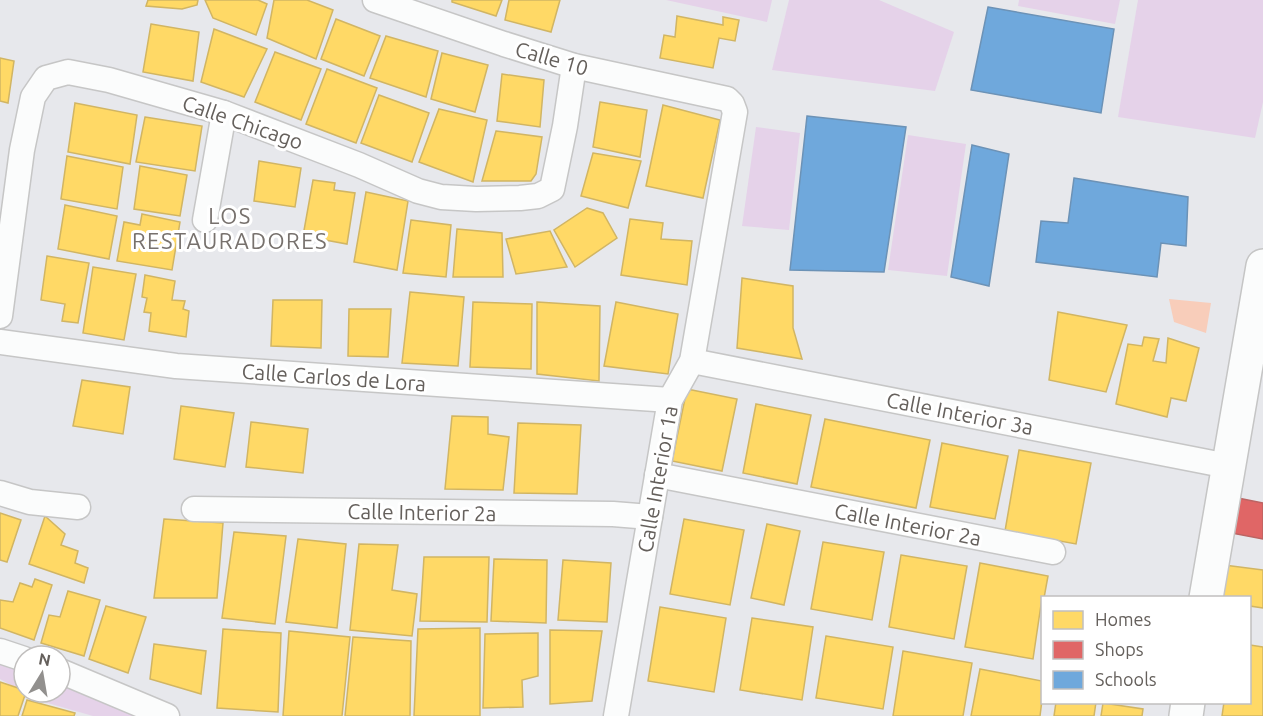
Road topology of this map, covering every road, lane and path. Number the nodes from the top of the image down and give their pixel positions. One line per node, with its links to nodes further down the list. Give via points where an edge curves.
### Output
1 (375, 0): 2 (street, Calle 10)
2 (574, 66): 3 (street, Calle 10, via 727,99); 4 (street, Calle Chicago, via 552,189 538,196 476,199 418,191)
3 (732, 104): 9 (street, Calle Interior 1a, via 735,112)
4 (224, 113): 5 (street); 7 (street, Calle Chicago, via 109,80 68,72 46,78 33,96 22,150)
5 (205, 220)
6 (1263, 266): 11 (street)
7 (0, 316)
8 (0, 342): 10 (street, Calle Carlos de Lora, via 176,366)
9 (692, 361): 10 (street, Calle Interior 1a); 11 (street, Calle Interior 3a)
10 (670, 400): 12 (street, Calle Interior 1a)
11 (1228, 465): 18 (street)
12 (657, 475): 16 (street, Calle Interior 1a); 17 (street, Calle Interior 2a)
13 (0, 493): 14 (street, via 30,502)
14 (78, 507)
15 (194, 509): 16 (street, Calle Interior 2a)
16 (650, 517): 21 (street, Calle Interior 1a)
17 (1053, 552)
18 (1206, 596)
19 (72, 676): 20 (street)
20 (167, 716)
21 (616, 716)

